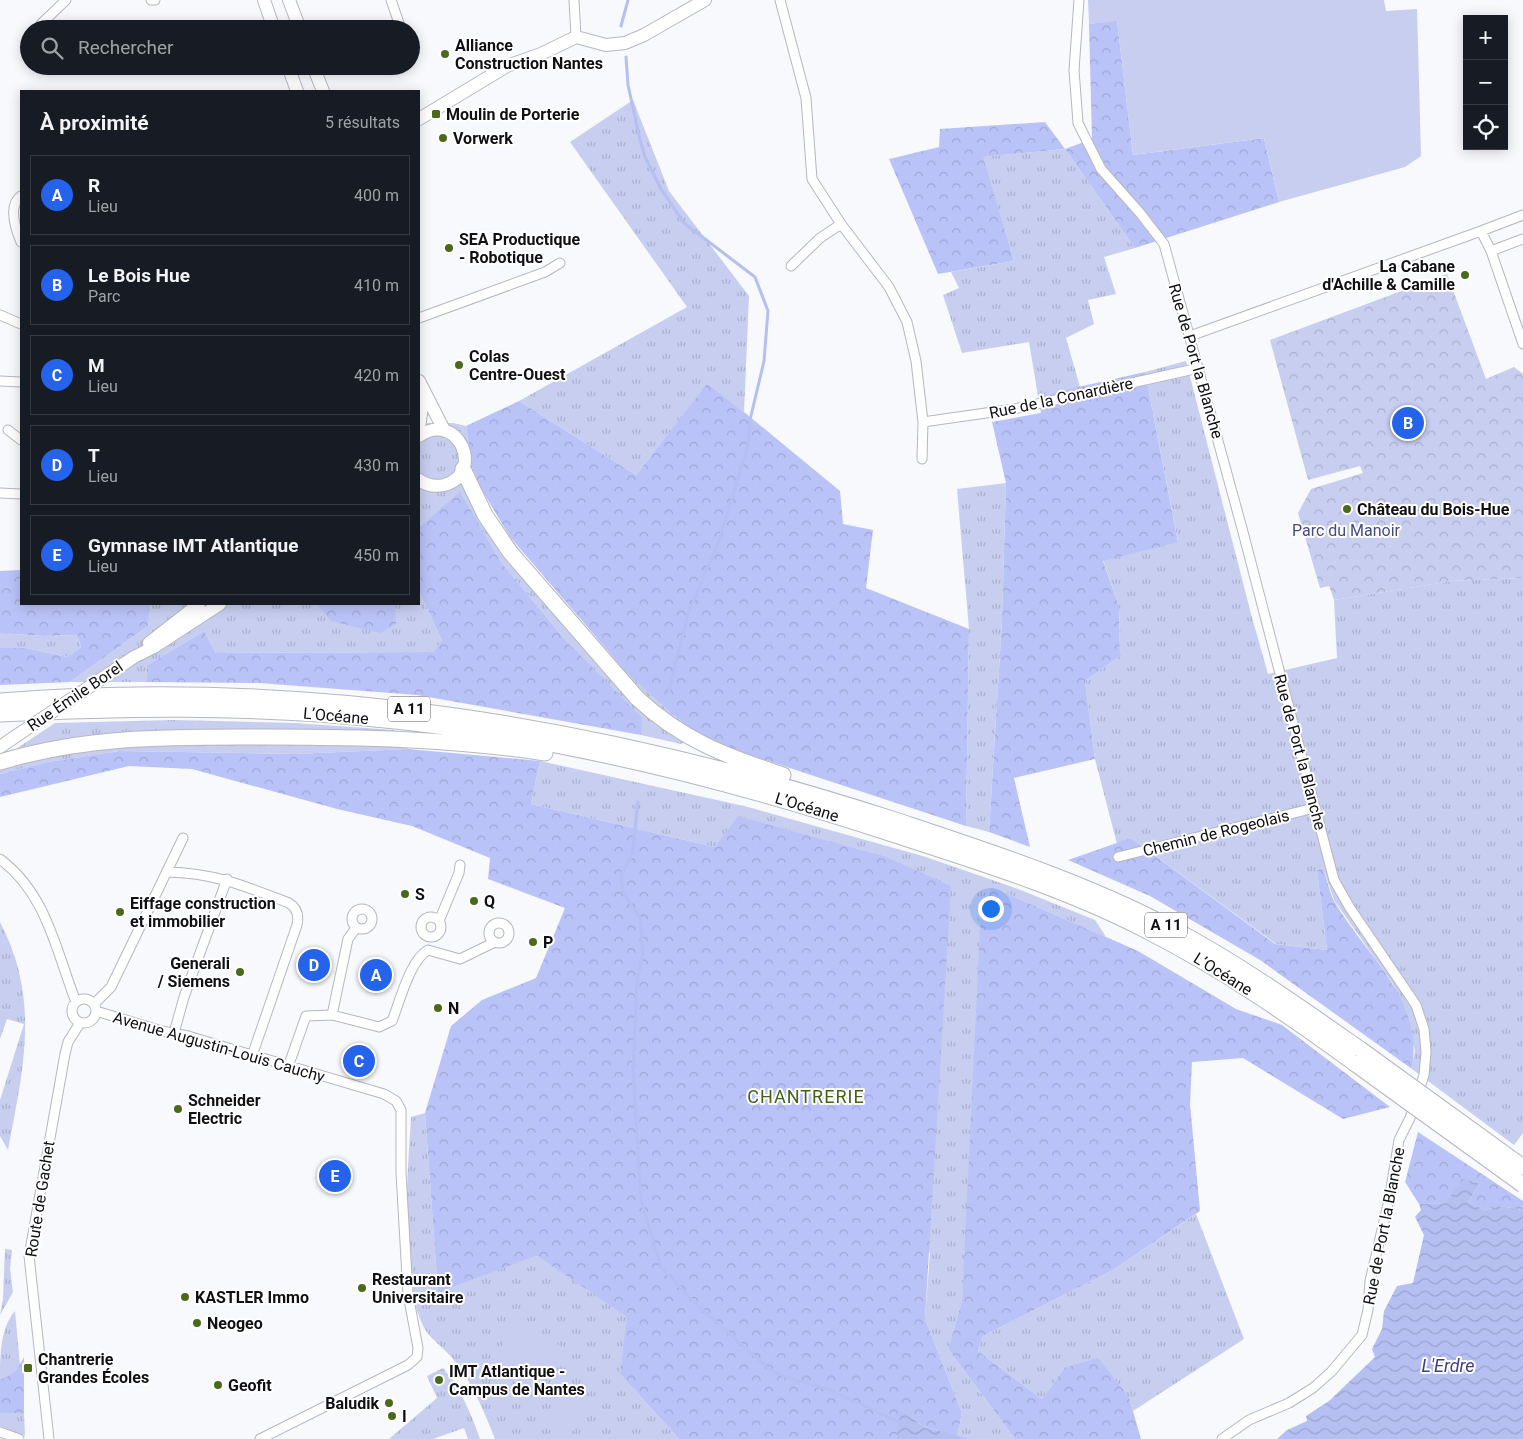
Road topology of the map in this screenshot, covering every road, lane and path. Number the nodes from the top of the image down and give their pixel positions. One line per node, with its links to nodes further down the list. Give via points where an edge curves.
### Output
1 (66, 0): 11 (street)
2 (151, 0): 3 (street)
3 (155, 0)
4 (264, 0): 12 (street)
5 (289, 0): 13 (street)
6 (391, 0): 14 (street)
7 (574, 0): 15 (street)
8 (705, 0): 15 (street, via 644,35 625,42 606,45)
9 (780, 0): 23 (street, via 806,98 812,179)
10 (1080, 0): 33 (street, Rue de Port la Blanche, via 1074,70 1078,123 1101,169 1164,244)
11 (45, 20)
12 (271, 20)
13 (297, 20)
14 (398, 20)
15 (576, 37): 20 (street, via 507,66)
16 (291, 75): 18 (street)
17 (316, 75): 19 (street)
18 (297, 90)
19 (322, 90)
20 (420, 118)
21 (20, 198): 25 (street, via 14,208 14,223)
22 (1523, 215): 24 (street)
23 (841, 224): 29 (street, via 820,238); 41 (street, via 889,287 906,322 916,361)
24 (1481, 231): 27 (street); 33 (street)
25 (20, 239)
26 (1523, 239): 27 (street)
27 (1491, 252): 34 (street)
28 (560, 263): 31 (street, via 545,272)
29 (791, 266)
30 (0, 315): 32 (street)
31 (420, 318)
32 (20, 324)
33 (1190, 336): 35 (street, Rue de Port la Blanche)
34 (1523, 344)
35 (1199, 368): 41 (street, Rue de la Conardière, via 1014,409); 60 (street, Rue de Port la Blanche)
36 (0, 381): 37 (street)
37 (20, 382)
38 (420, 384): 43 (street)
39 (420, 390): 40 (street)
40 (420, 421)
41 (922, 422): 46 (street)
42 (8, 430): 45 (street)
43 (444, 430): 44 (street, via 432,430); 47 (street, via 462,445 465,457)
44 (420, 436)
45 (20, 439)
46 (922, 459)
47 (462, 469): 48 (street, via 448,484); 59 (highway, via 485,515 510,552 649,709 695,742 739,761 792,778)
48 (422, 483)
49 (0, 493): 50 (street)
50 (20, 494)
51 (198, 605): 53 (street, Rue Émile Borel)
52 (218, 605): 53 (street, Rue Émile Borel)
53 (134, 657): 56 (street, Rue Émile Borel, bridge)
54 (0, 701): 59 (highway, L’Océane / A 11, via 205,695 316,700 424,711 523,725 621,744)
55 (0, 714): 57 (highway, L’Océane / A 11, via 141,708 275,711 406,722)
56 (0, 746)
57 (576, 748): 58 (highway, via 554,754 446,740 130,738 83,742); 78 (highway, L’Océane / A 11, via 669,768 785,800 1074,897 1193,955)
58 (0, 762)
59 (810, 793): 78 (highway, L’Océane / A 11, via 1019,862 1128,906 1222,957)
60 (1314, 808): 62 (street, Chemin de Rogeolais); 86 (street, Rue de Port la Blanche, via 1334,880 1416,1005 1424,1029 1424,1075 1399,1140 1362,1335 1313,1388 1289,1403 1249,1420)
61 (183, 838): 65 (street)
62 (1118, 858)
63 (0, 859): 72 (street, via 20,878 45,915)
64 (460, 865): 67 (street)
65 (167, 872): 66 (street); 73 (street, via 110,987)
66 (227, 879): 76 (street); 77 (street, via 289,903 296,909 298,918)
67 (439, 921): 69 (street, via 440,932); 69 (street, via 431,916 422,921 421,930)
68 (356, 928): 74 (street, via 348,939)
69 (428, 937): 71 (street)
70 (495, 942): 71 (street, via 460,958)
71 (428, 950): 74 (street, via 415,962 392,1021 386,1026)
72 (76, 1002): 73 (street, via 86,999); 75 (street, via 72,1012)
73 (95, 1007): 75 (street, via 92,1021); 76 (street, Avenue Augustin-Louis Cauchy)
74 (332, 1015): 79 (street, via 306,1016)
75 (80, 1023): 84 (street, Route de Gachet, via 68,1042 65,1054 29,1256)
76 (174, 1033): 77 (street, Avenue Augustin-Louis Cauchy)
77 (252, 1056): 79 (street, Avenue Augustin-Louis Cauchy)
78 (1357, 1056): 80 (highway, L’Océane / A 11, bridge); 81 (highway, L’Océane / A 11, bridge)
79 (288, 1067): 85 (street, Avenue Augustin-Louis Cauchy, via 390,1097 401,1110 408,1294 418,1353 411,1363)
80 (1523, 1167)
81 (1523, 1185)
82 (0, 1432): 83 (street)
83 (19, 1439)
84 (49, 1439)
85 (260, 1439)
86 (1222, 1439)

